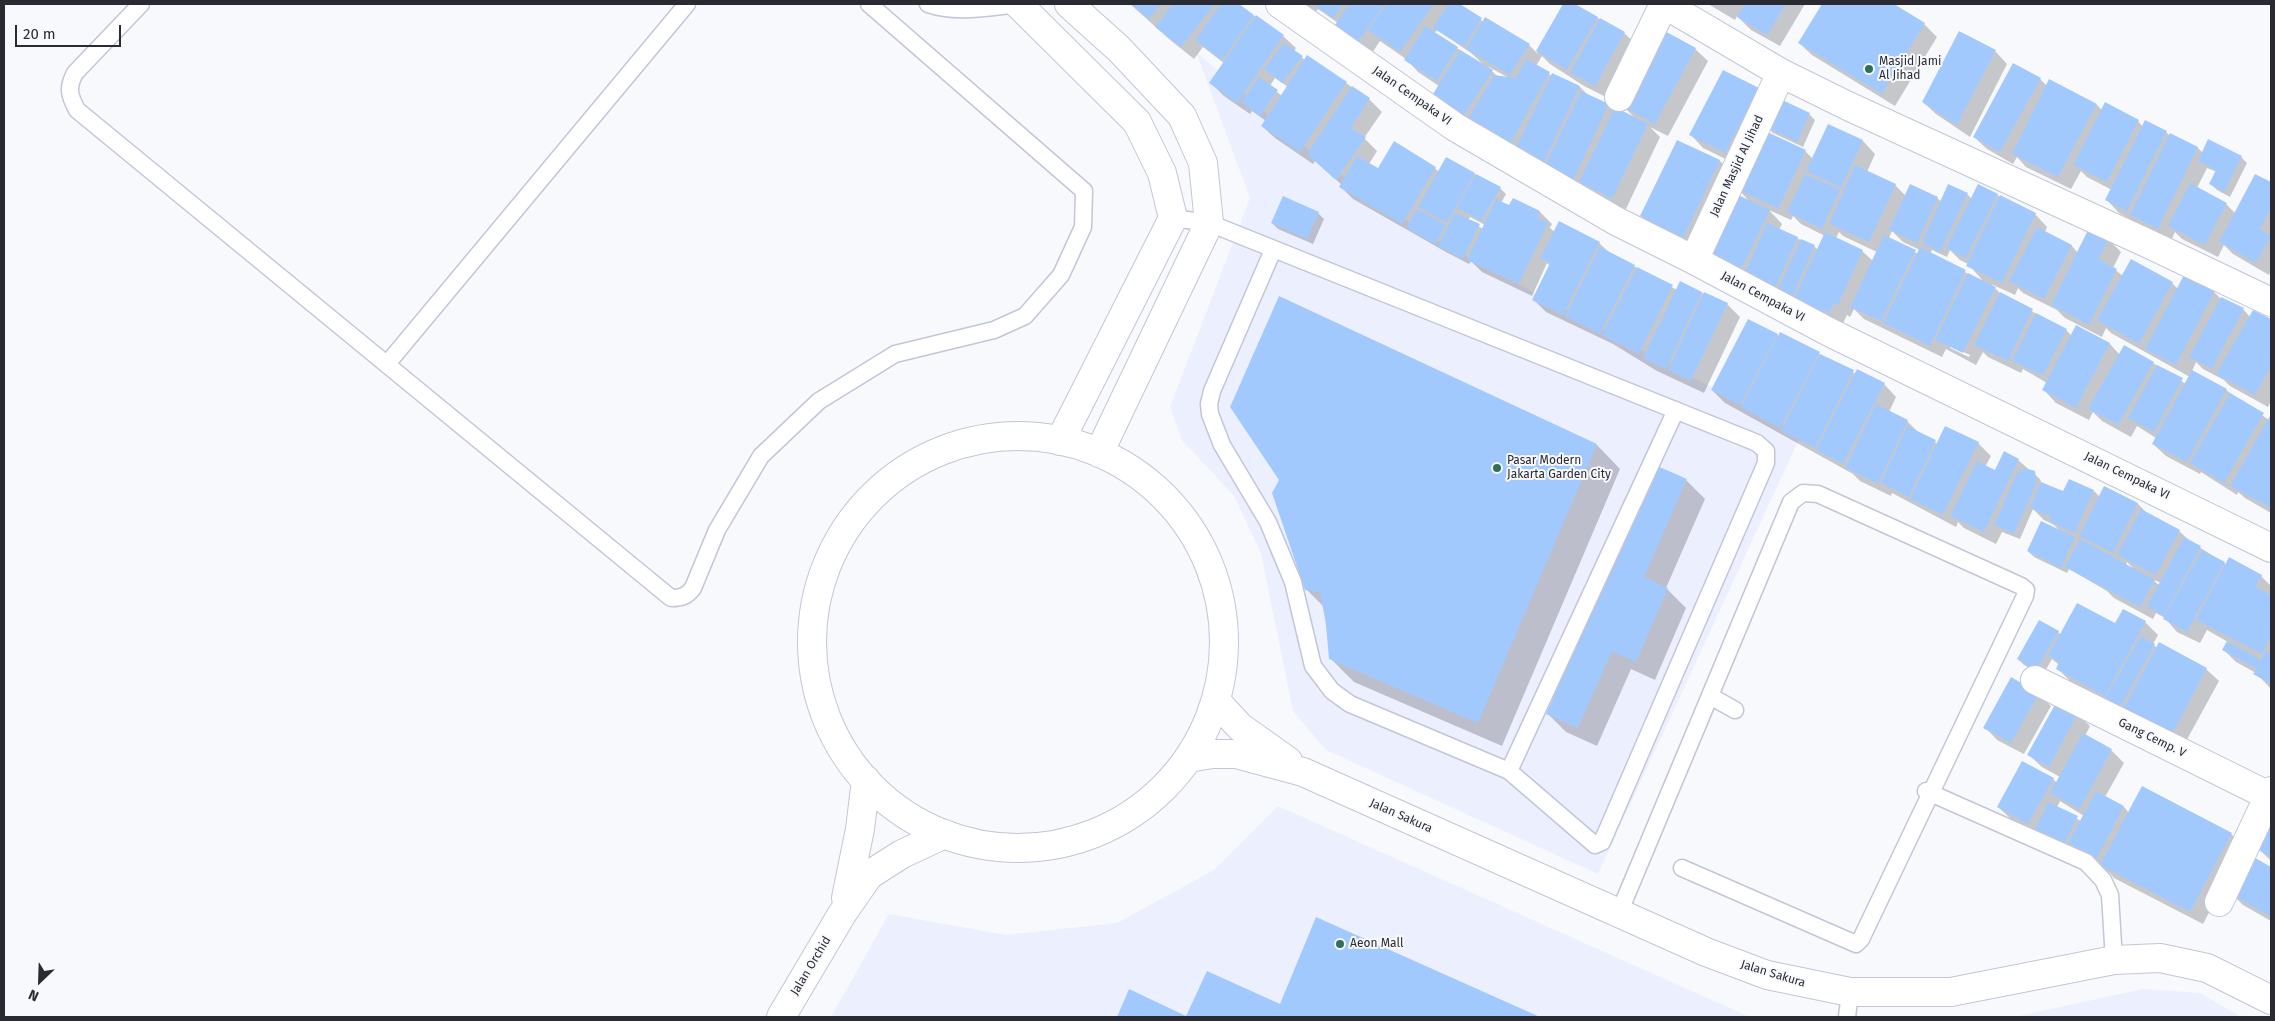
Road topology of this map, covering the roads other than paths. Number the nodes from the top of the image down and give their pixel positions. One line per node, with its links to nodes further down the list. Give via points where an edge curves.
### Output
1 (141, 4): 16 (lane, via 75,73 69,85 71,100 77,110)
2 (687, 4): 16 (lane)
3 (869, 4): 16 (lane, via 1084,191 1083,227 1061,275 1025,316 994,330 895,354 819,401 761,456 717,530 694,588 688,595 671,598)
4 (928, 4): 5 (lane, via 970,9)
5 (1019, 4): 11 (street, via 1137,122 1162,173)
6 (1069, 4): 12 (street, via 1119,49 1182,116 1204,163)
7 (1280, 4): 14 (street, Jalan Cempaka VI, via 1455,127 1616,221)
8 (1664, 4): 9 (street); 10 (street)
9 (1781, 73): 14 (street, Jalan Masjid Al Jihad); 15 (street)
10 (1619, 97)
11 (1173, 218): 12 (lane); 18 (street)
12 (1209, 223): 13 (lane); 19 (street)
13 (1273, 250): 17 (lane); 26 (lane, via 1209,404 1222,445 1268,522 1293,582 1313,666 1332,691 1350,704)
14 (1694, 260): 20 (street, Jalan Cempaka VI, via 1829,332)
15 (2271, 302)
16 (387, 364)
17 (1676, 410): 26 (lane); 26 (lane, via 1757,443 1766,451 1766,462 1602,842 1596,844)
18 (1060, 441): 19 (street); 28 (street, via 1028,437 995,438 933,454 904,470 879,490 857,513 839,540 824,569 816,600 813,664 819,696 830,726)
19 (1099, 453): 23 (street, via 1147,482 1171,504 1191,530 1206,558 1223,620 1224,652)
20 (2271, 548)
21 (2035, 680): 30 (street, Gang Cemp. V)
22 (1710, 696): 24 (lane); 29 (lane, via 1791,502 1803,493 1818,494 2026,590 2026,596); 34 (lane)
23 (1216, 701): 25 (street, via 1202,736); 27 (street, Jalan Sakura, via 1240,728)
24 (1735, 710)
25 (1188, 758): 27 (street, Jalan Sakura, via 1236,754); 31 (street, via 1180,772 1132,814 1104,830 1073,841 1009,848 976,844)
26 (1509, 771)
27 (1303, 772): 34 (street, Jalan Sakura)
28 (866, 780): 31 (street, via 904,813); 35 (street, via 860,829)
29 (1928, 792): 32 (lane, via 1856,944); 36 (lane, via 2086,862 2103,880 2110,895)
30 (2270, 794): 33 (street)
31 (945, 834): 35 (street, Jalan Orchid, via 902,854 869,875)
32 (1682, 868)
33 (2219, 902)
34 (1618, 913): 38 (street, Jalan Sakura, via 1706,952)
35 (842, 914): 39 (street, Jalan Orchid)
36 (2114, 960): 37 (street, Jalan Sakura, via 2160,958 2207,968); 38 (street, Jalan Sakura, via 1952,992)
37 (2271, 1000)
38 (1848, 1005)
39 (780, 1017)

